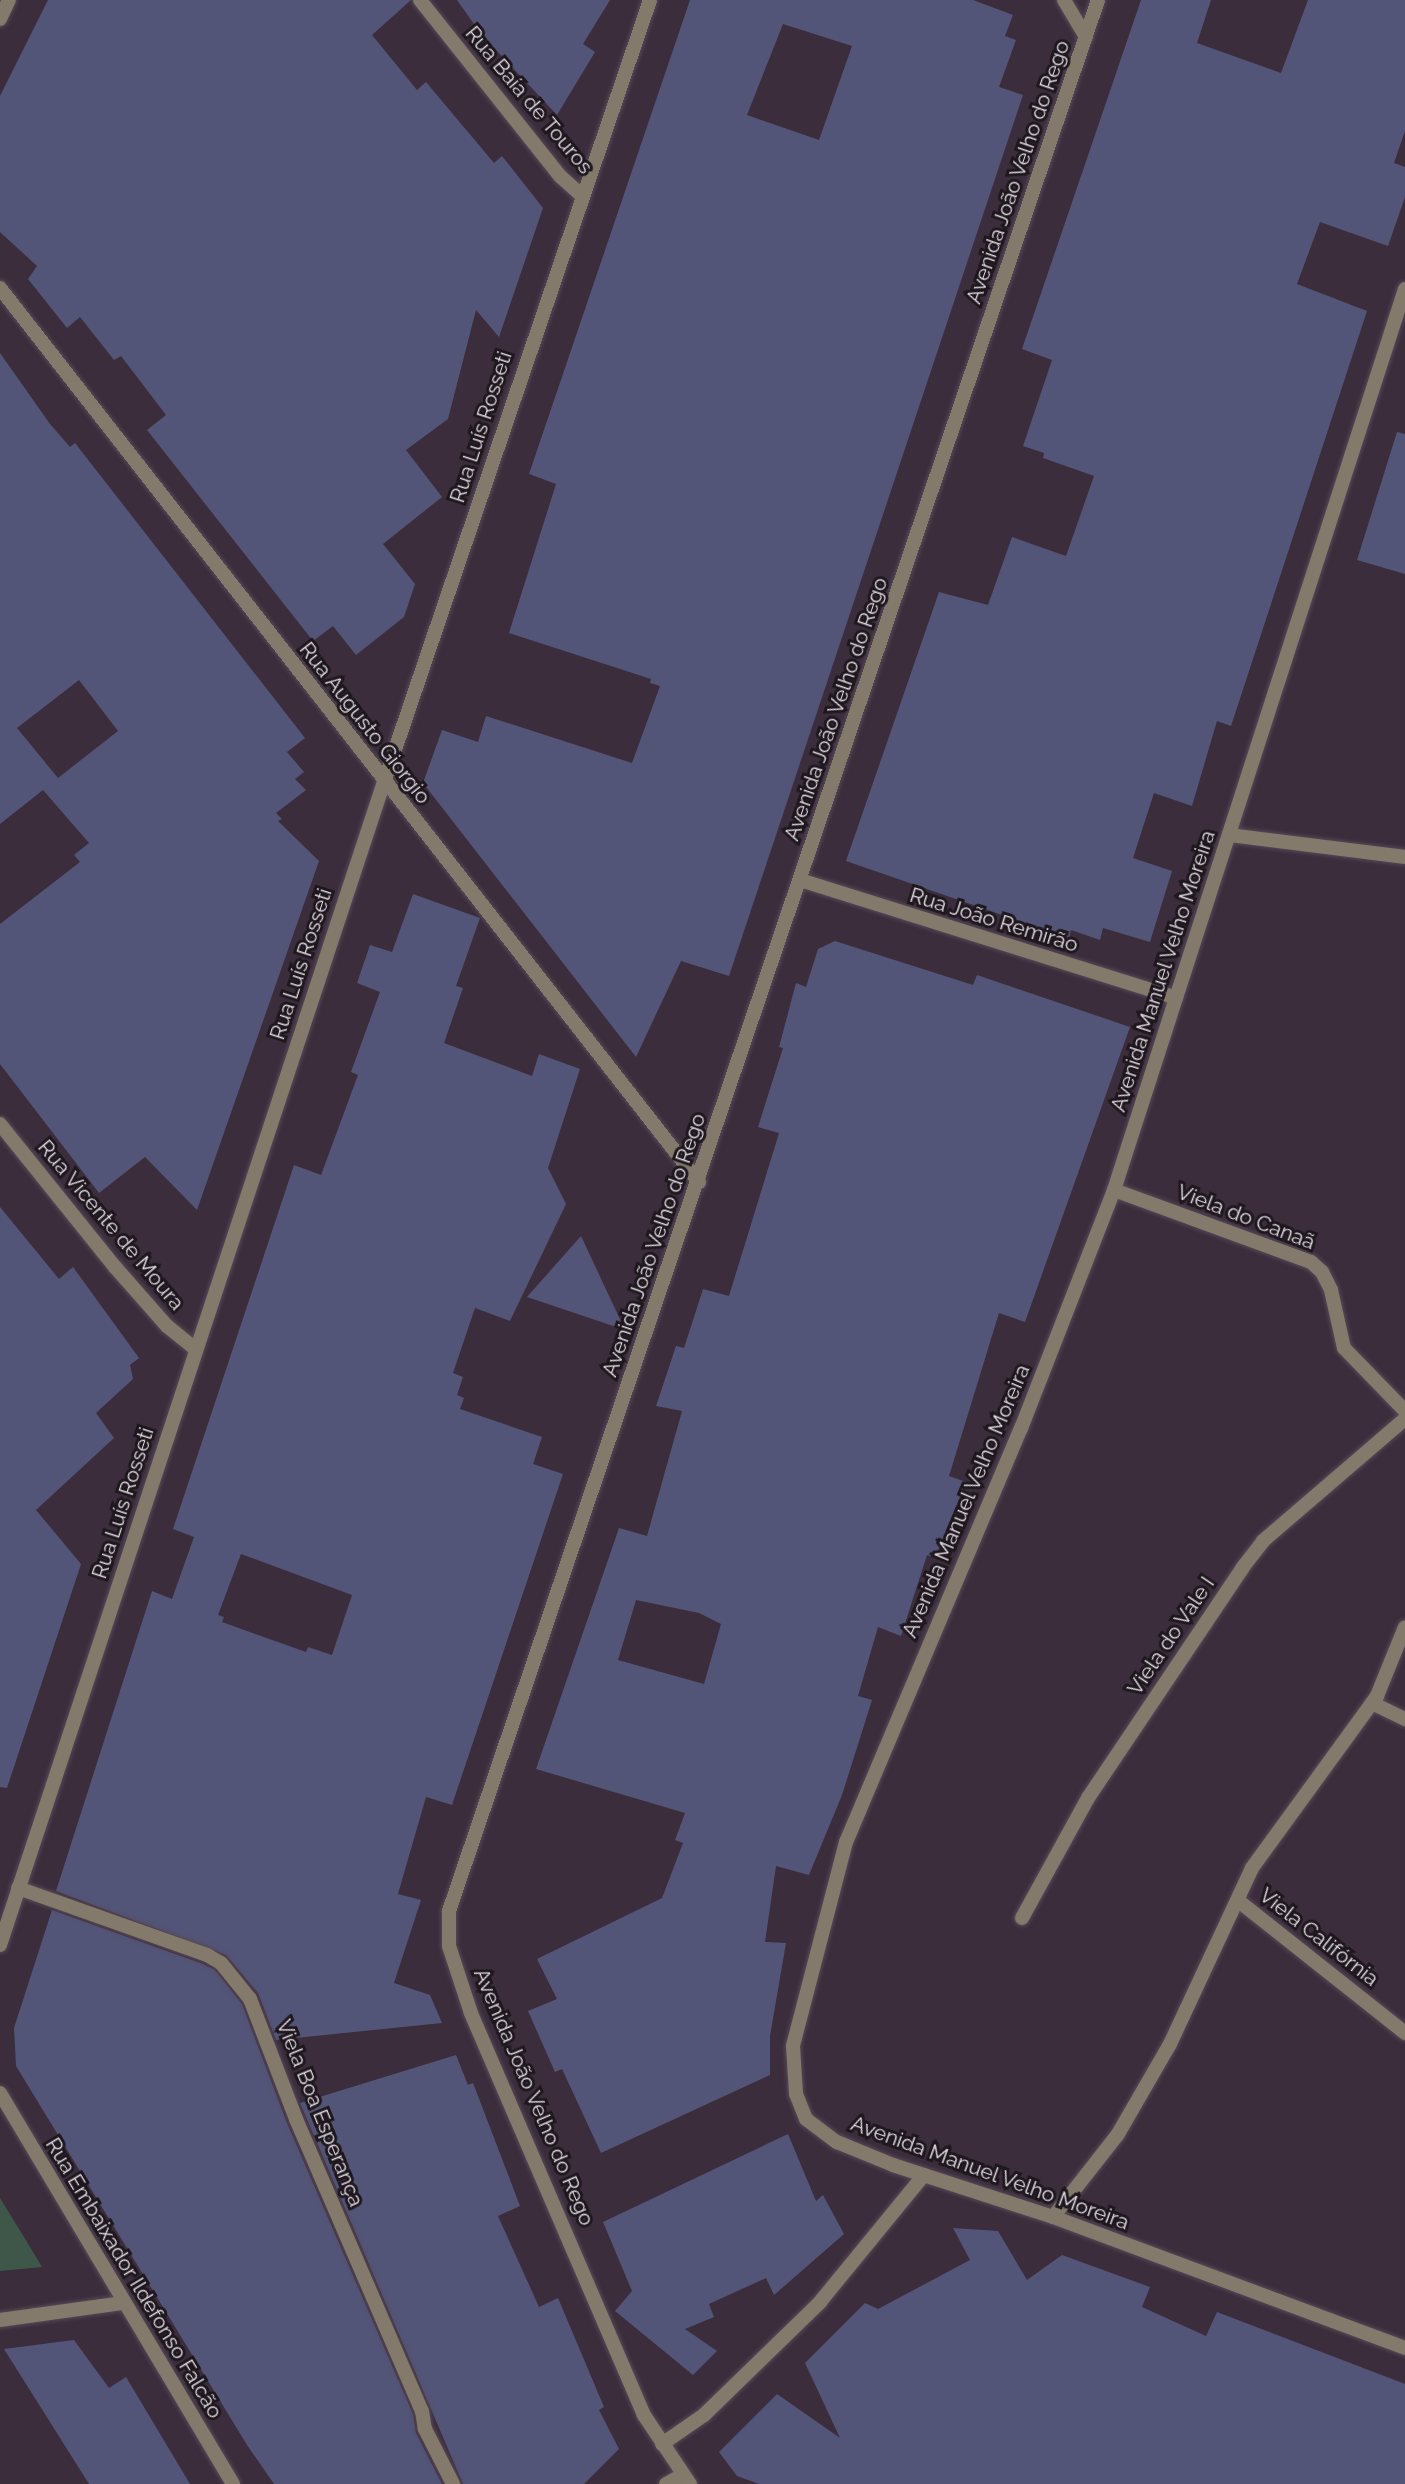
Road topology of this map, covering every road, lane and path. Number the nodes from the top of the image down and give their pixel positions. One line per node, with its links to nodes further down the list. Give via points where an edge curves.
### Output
1 (9, 0): 6 (street)
2 (420, 0): 8 (street, Rua Baía de Touros, via 560,176)
3 (650, 0): 8 (street, Rua Luís Rosseti)
4 (1064, 0): 7 (street)
5 (1098, 0): 7 (street, Avenida João Velho do Rego)
6 (0, 19)
7 (1086, 37): 14 (street, Avenida João Velho do Rego)
8 (580, 194): 11 (street, Rua Luís Rosseti)
9 (0, 288): 11 (street, Rua Augusto Giorgio)
10 (1405, 289): 12 (street, Avenida Manuel Velho Moreira)
11 (384, 782): 17 (street, Rua Augusto Giorgio); 19 (street, Rua Luís Rosseti)
12 (1229, 835): 13 (street); 15 (street, Avenida Manuel Velho Moreira)
13 (1405, 857)
14 (800, 880): 15 (street, Rua João Remirão); 17 (street, Avenida João Velho do Rego)
15 (1176, 998): 18 (street, Avenida Manuel Velho Moreira)
16 (0, 1124): 19 (street, Rua Vicente de Moura, via 115,1268 167,1326)
17 (698, 1182): 36 (street, Avenida João Velho do Rego, via 449,1911 449,1946 471,2013 644,2414)
18 (1114, 1190): 20 (street, Viela do Canaã, via 1311,1262 1331,1290 1344,1348); 31 (street, Avenida Manuel Velho Moreira, via 1021,1428 846,1842 793,2046 796,2094 806,2119 837,2142)
19 (195, 1349): 25 (street, Rua Luís Rosseti)
20 (1405, 1411)
21 (1405, 1419): 27 (street, Viela do Vale I, via 1263,1541 1242,1567 1088,1798)
22 (1405, 1627): 23 (street, via 1394,1662)
23 (1372, 1703): 24 (street); 26 (street, via 1252,1868)
24 (1405, 1718)
25 (18, 1888): 28 (street, Rua Luís Rosseti); 39 (street, Viela Boa Esperança, via 207,1955 221,1963 250,1999 296,2119 422,2411 425,2429)
26 (1240, 1902): 29 (street, Viela Califórnia); 32 (street, via 1170,2044 1118,2134)
27 (1022, 1918)
28 (0, 1945)
29 (1405, 2033)
30 (0, 2093): 33 (street, Rua Embaixador Ildefonso Falcão)
31 (924, 2175): 32 (street, Avenida Manuel Velho Moreira); 36 (street, via 820,2302 704,2414)
32 (1053, 2217): 35 (street, Avenida Manuel Velho Moreira)
33 (122, 2303): 34 (street); 38 (street, Rua Embaixador Ildefonso Falcão)
34 (0, 2320)
35 (1405, 2348)
36 (662, 2444): 37 (street, Avenida João Velho do Rego)
37 (686, 2479): 40 (street)
38 (233, 2484)
39 (453, 2484)
40 (666, 2484)

